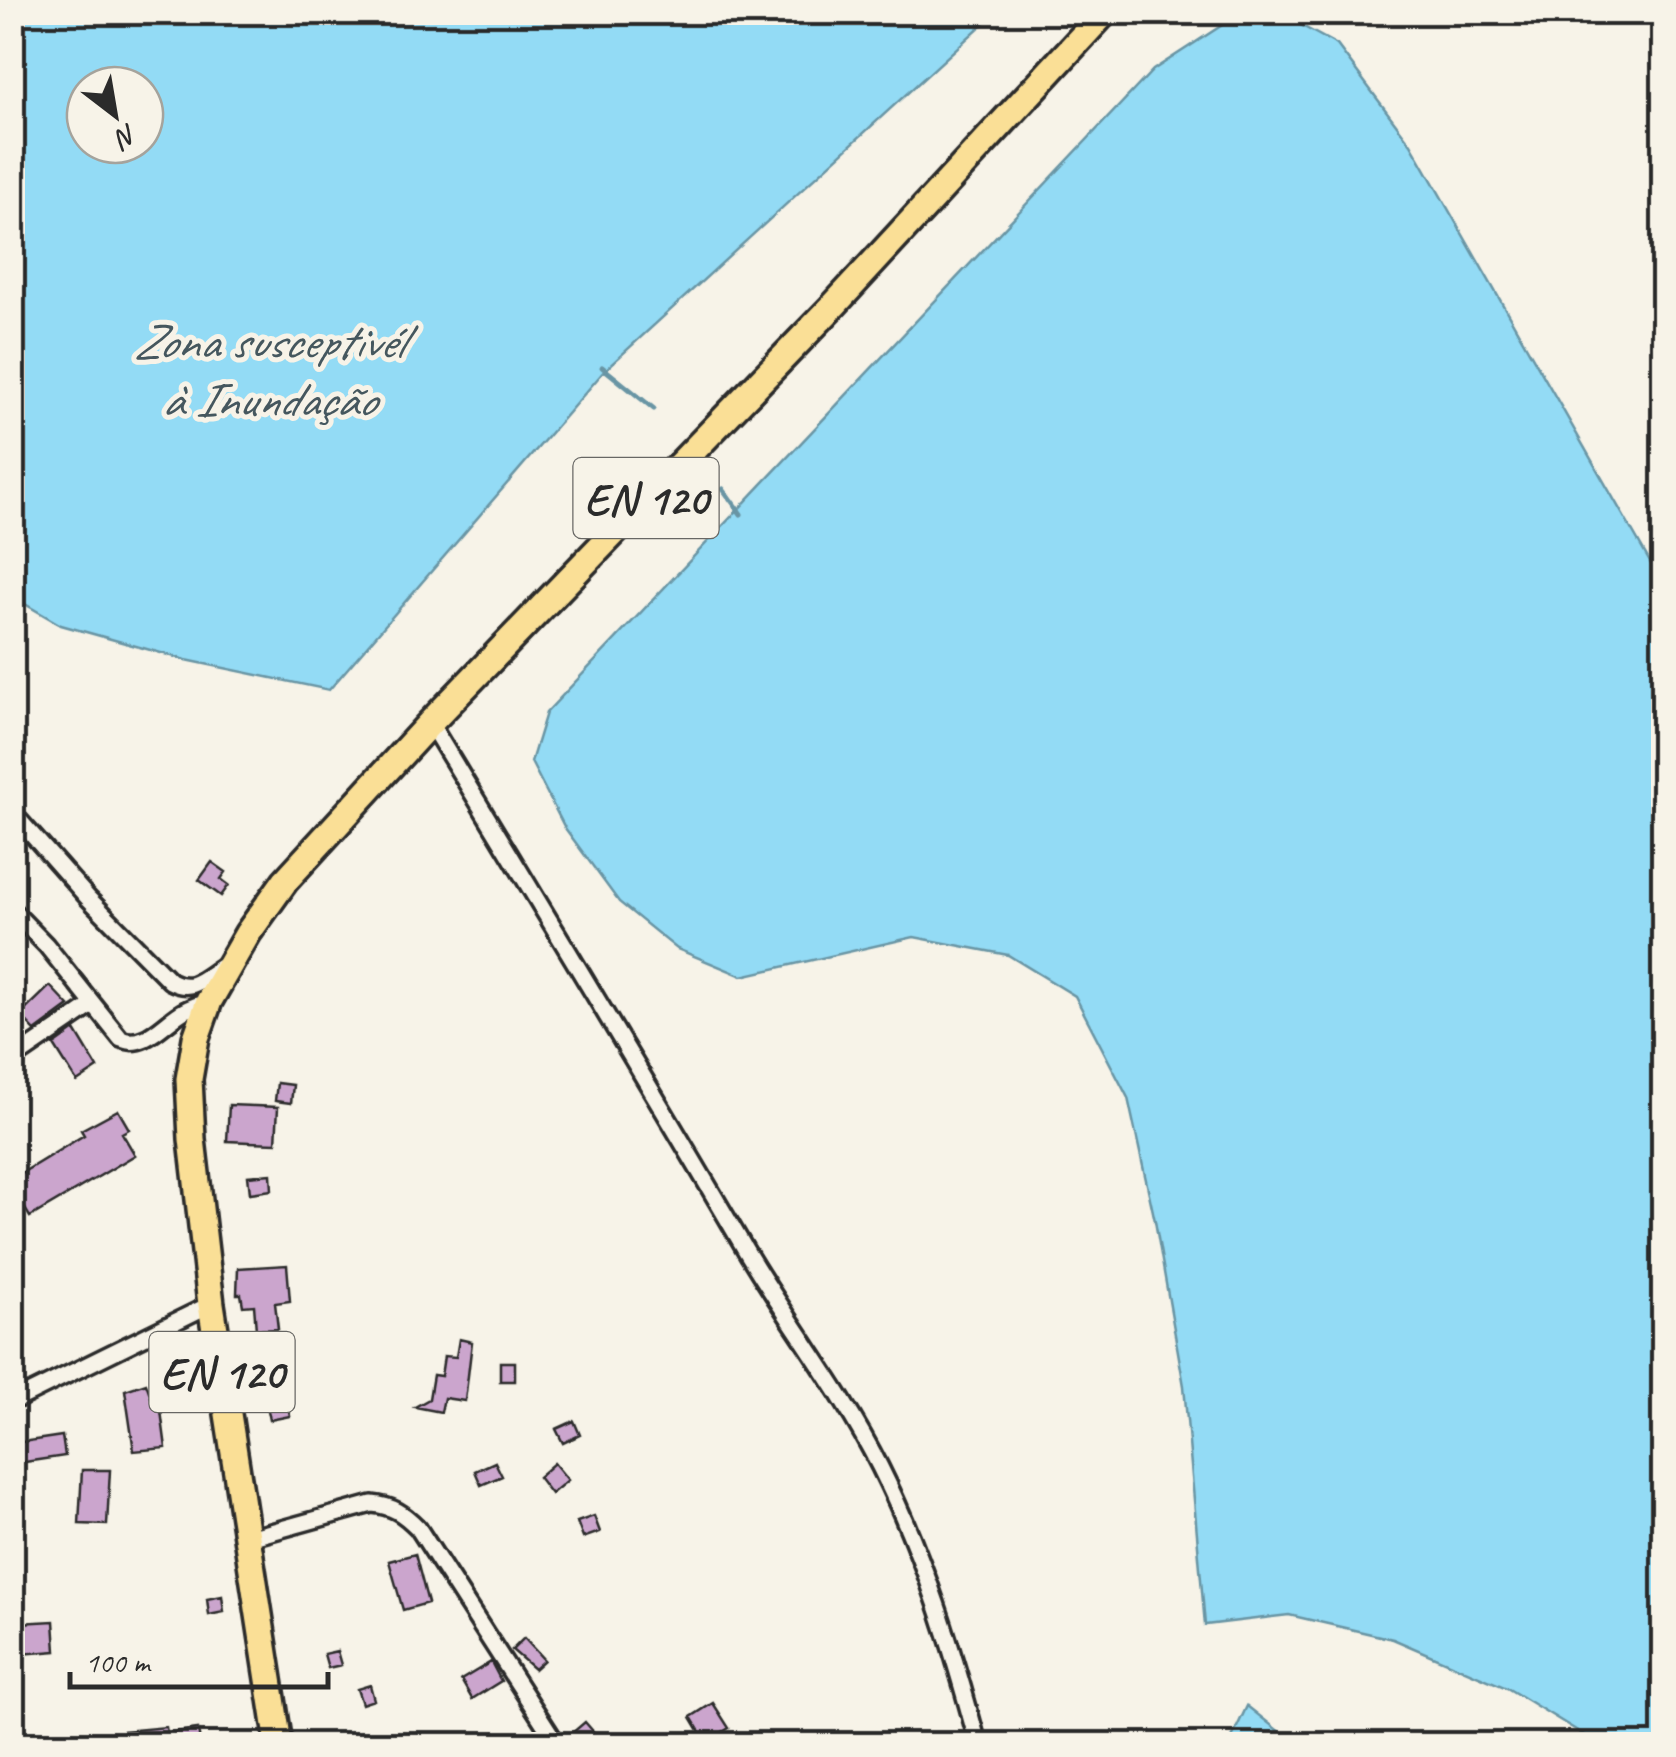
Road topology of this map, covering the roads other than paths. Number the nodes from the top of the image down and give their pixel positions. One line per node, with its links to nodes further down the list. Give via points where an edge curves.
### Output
1 (1105, 12): 2 (main road, EN 120, via 834,305)
2 (430, 723): 5 (main road, EN 120, via 286,882); 14 (street, via 879,1464 942,1620)
3 (12, 812): 5 (street, via 170,981 190,986)
4 (12, 910): 7 (street)
5 (230, 962): 6 (main road, EN 120)
6 (209, 1001): 7 (street, via 132,1044); 9 (main road, EN 120, via 189,1079)
7 (92, 1006): 8 (street)
8 (12, 1060)
9 (211, 1304): 10 (street); 11 (main road, EN 120)
10 (12, 1402)
11 (250, 1538): 12 (main road, EN 120); 13 (street, via 372,1504 402,1512)
12 (279, 1744)
13 (558, 1744)
14 (978, 1744)

